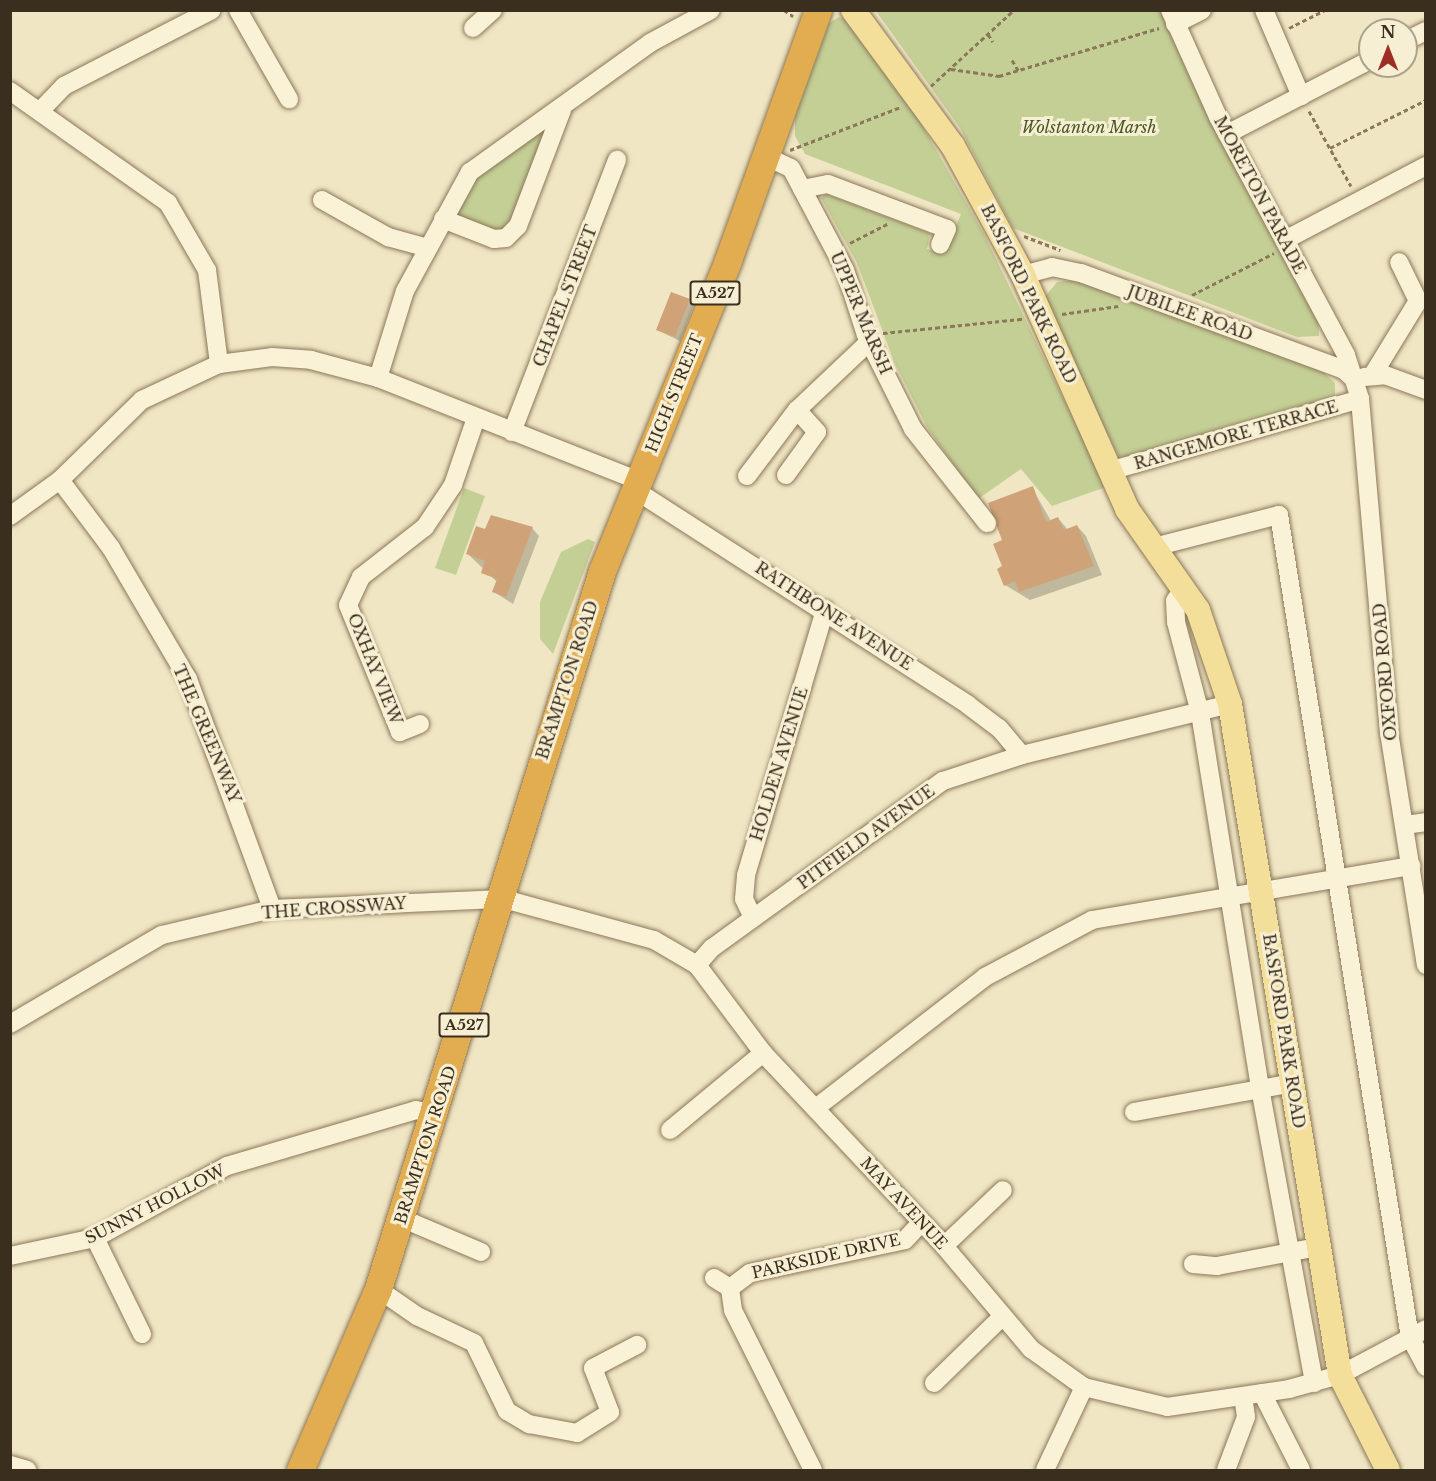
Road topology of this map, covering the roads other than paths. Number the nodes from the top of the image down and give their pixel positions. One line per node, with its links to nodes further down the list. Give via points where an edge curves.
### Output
1 (238, 10): 14 (street)
2 (493, 10): 10 (street)
3 (711, 10): 15 (street, via 650,43)
4 (818, 10): 18 (highway, HIGH STREET / A527)
5 (853, 10): 28 (main road, BASFORD PARK ROAD, via 953,146)
6 (1202, 10): 9 (street)
7 (1264, 10): 13 (street)
8 (207, 11): 16 (street, via 64,87)
9 (1173, 17): 17 (street, MORETON PARADE)
10 (473, 28)
11 (1358, 66): 13 (street)
12 (10, 91): 16 (street)
13 (1301, 96): 17 (street)
14 (289, 99)
15 (562, 110): 23 (street, via 503,144 470,172); 23 (street, via 518,226 506,238 494,239)
16 (40, 111): 30 (street, via 168,203 207,270)
17 (1222, 125): 25 (street, MORETON PARADE)
18 (767, 157): 21 (street, UPPER MARSH, via 791,168); 42 (highway, HIGH STREET / A527)
19 (617, 160): 37 (street, CHAPEL STREET)
20 (1425, 166): 25 (street)
21 (802, 189): 24 (street, via 828,184 947,229); 29 (street, UPPER MARSH, via 835,250)
22 (322, 200): 26 (street, via 388,237)
23 (443, 219): 26 (street)
24 (940, 245)
25 (1283, 245): 31 (street, MORETON PARADE)
26 (428, 248): 32 (street, via 405,291)
27 (1399, 262): 31 (street, via 1418,302)
28 (1023, 275): 31 (street, JUBILEE ROAD, via 1067,268); 38 (main road, BASFORD PARK ROAD, via 1051,321)
29 (868, 338): 35 (street); 44 (street, UPPER MARSH, via 913,429)
30 (219, 364): 32 (street, RATHBONE AVENUE, via 311,360); 41 (street, via 142,400)
31 (1362, 377): 33 (street, JUBILEE ROAD, via 1385,375); 34 (street, OXFORD ROAD)
32 (378, 378): 36 (street, RATHBONE AVENUE)
33 (1425, 390)
34 (1360, 399): 38 (street, RANGEMORE TERRACE); 54 (street, OXFORD ROAD, via 1389,732)
35 (797, 410): 39 (street, via 817,432); 40 (street)
36 (476, 418): 37 (street, RATHBONE AVENUE); 51 (street, OXHAY VIEW, via 453,485 425,527 361,577 348,604 400,732)
37 (508, 430): 42 (street, RATHBONE AVENUE)
38 (1113, 470): 45 (main road, BASFORD PARK ROAD, via 1127,509)
39 (786, 475)
40 (747, 476)
41 (60, 480): 43 (street); 60 (street, THE GREENWAY, via 111,548 188,679)
42 (637, 485): 46 (highway, HIGH STREET / A527); 48 (street, RATHBONE AVENUE)
43 (10, 516)
44 (987, 523)
45 (1154, 547): 47 (main road, BASFORD PARK ROAD); 56 (street, via 1279,515)
46 (602, 571): 59 (highway, BRAMPTON ROAD / A527)
47 (1183, 589): 49 (main road, BASFORD PARK ROAD, via 1198,610); 50 (street, BASFORD PARK ROAD, via 1175,601 1176,622)
48 (825, 610): 52 (street, RATHBONE AVENUE, via 999,728); 61 (street, HOLDEN AVENUE, via 746,875 744,899)
49 (1230, 704): 50 (street, PITFIELD AVENUE); 57 (main road, BASFORD PARK ROAD)
50 (1200, 713): 52 (street, PITFIELD AVENUE); 58 (street, BASFORD PARK ROAD)
51 (420, 724)
52 (1022, 755): 61 (street, PITFIELD AVENUE, via 943,781)
53 (1425, 822): 54 (street)
54 (1405, 825): 55 (street, OXFORD ROAD)
55 (1411, 866): 56 (street); 63 (street, OXFORD ROAD)
56 (1337, 878): 57 (street); 86 (street)
57 (1260, 889): 58 (street); 66 (main road, BASFORD PARK ROAD)
58 (1229, 894): 67 (street, BASFORD PARK ROAD); 68 (street, via 1092,920 985,977)
59 (504, 899): 60 (street, THE CROSSWAY); 62 (street, MAY AVENUE, via 654,940); 70 (highway, BRAMPTON ROAD / A527)
60 (272, 909): 64 (street, THE CROSSWAY, via 162,935)
61 (753, 918): 62 (street, PITFIELD AVENUE)
62 (697, 965): 65 (street, MAY AVENUE)
63 (1425, 965)
64 (10, 1024)
65 (763, 1053): 68 (street, MAY AVENUE); 71 (street)
66 (1293, 1083): 67 (street); 77 (main road, BASFORD PARK ROAD)
67 (1260, 1088): 69 (street); 79 (street, BASFORD PARK ROAD)
68 (817, 1107): 74 (street, MAY AVENUE)
69 (1134, 1112)
70 (436, 1114): 73 (highway, BRAMPTON ROAD / A527); 75 (street, SUNNY HOLLOW, via 416,1110 226,1166)
71 (670, 1130)
72 (1003, 1190): 76 (street)
73 (401, 1218): 78 (street); 83 (highway, BRAMPTON ROAD / A527)
74 (921, 1223): 76 (street, MAY AVENUE); 84 (street, PARKSIDE DRIVE, via 905,1240 750,1273)
75 (94, 1238): 80 (street, SUNNY HOLLOW); 87 (street)
76 (944, 1246): 85 (street, MAY AVENUE)
77 (1318, 1247): 79 (street); 90 (main road, BASFORD PARK ROAD)
78 (481, 1252)
79 (1289, 1253): 81 (street, via 1217,1266); 92 (street, BASFORD PARK ROAD)
80 (10, 1256)
81 (1193, 1264)
82 (714, 1278): 84 (street)
83 (378, 1288): 88 (street, via 417,1316 474,1342 507,1412 529,1424 577,1433 610,1412 593,1368); 98 (highway, BRAMPTON ROAD / A527)
84 (730, 1288): 99 (street, via 733,1310)
85 (1003, 1316): 91 (street); 93 (street, MAY AVENUE, via 1030,1349)
86 (1418, 1333): 89 (street); 90 (street, MAY AVENUE)
87 (142, 1334)
88 (638, 1345)
89 (1425, 1366)
90 (1340, 1375): 92 (street, MAY AVENUE); 103 (main road, BASFORD PARK ROAD)
91 (934, 1383)
92 (1314, 1383): 94 (street, MAY AVENUE)
93 (1084, 1387): 95 (street, MAY AVENUE, via 1167,1407); 100 (street)
94 (1262, 1393): 95 (street, MAY AVENUE); 102 (street)
95 (1243, 1396): 101 (street, via 1246,1417)
96 (10, 1465): 97 (street)
97 (27, 1470)
98 (300, 1470)
99 (813, 1470)
100 (1045, 1470)
101 (1226, 1470)
102 (1301, 1470)
103 (1388, 1470)

